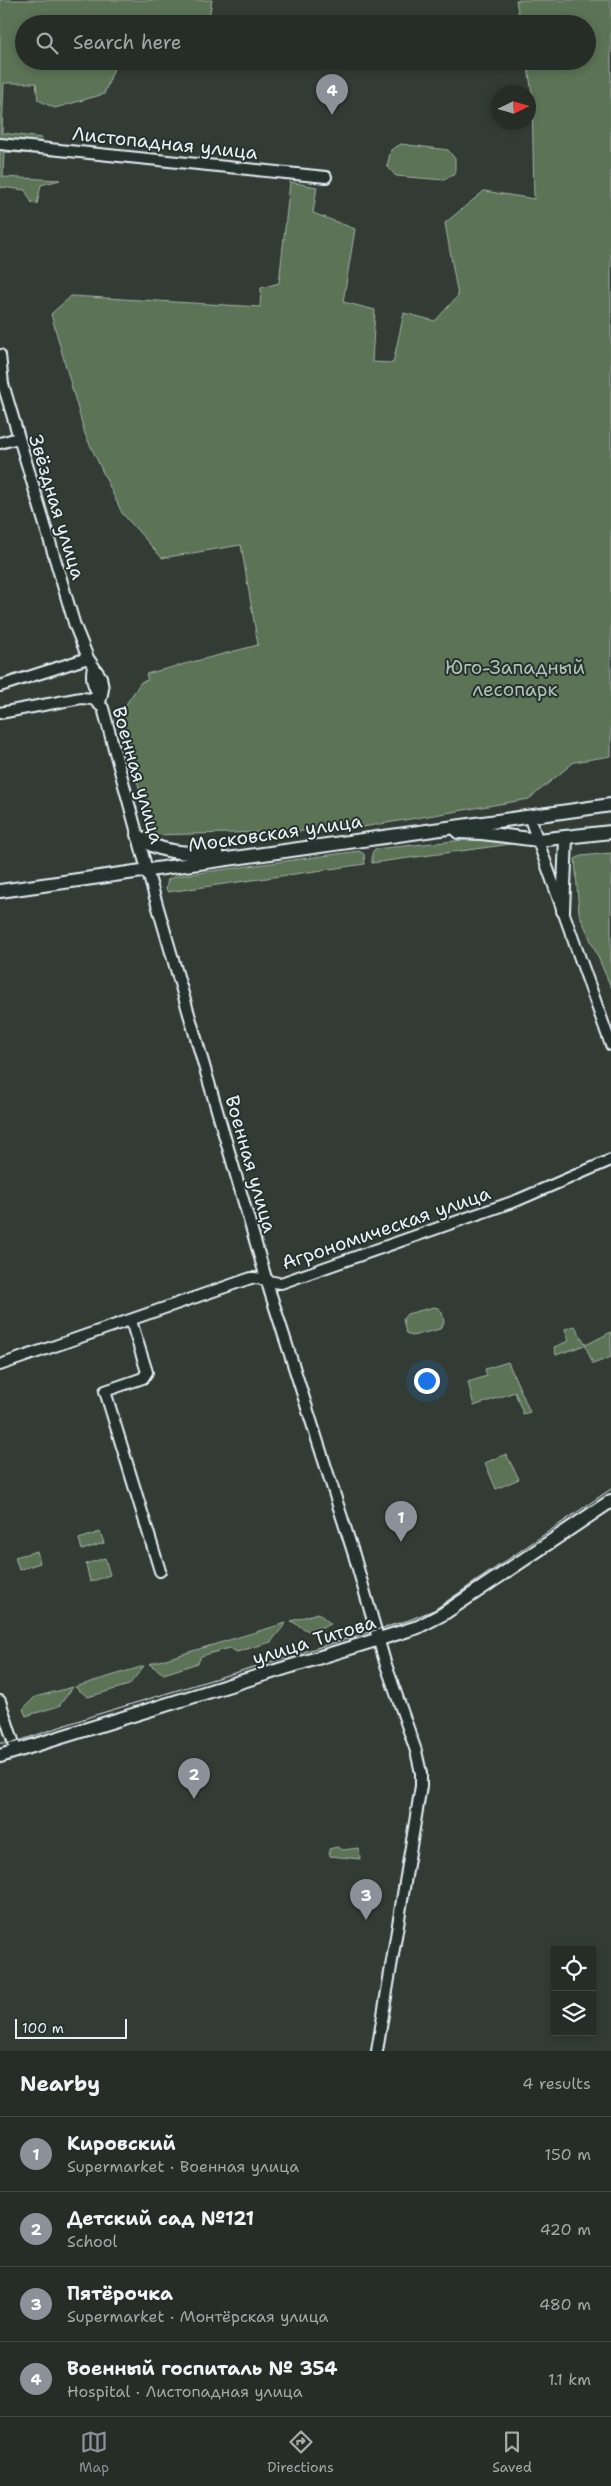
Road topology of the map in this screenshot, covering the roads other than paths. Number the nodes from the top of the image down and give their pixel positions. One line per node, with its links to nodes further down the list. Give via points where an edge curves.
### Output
1 (0, 144): 2 (street, Листопадная улица)
2 (326, 177)
3 (0, 354): 4 (street, Звёздная улица)
4 (1, 382): 5 (street, Звёздная улица)
5 (18, 438): 6 (street); 7 (street, Звёздная улица, via 74,626)
6 (0, 443)
7 (90, 663): 8 (street, Звёздная улица); 9 (street)
8 (97, 679): 10 (street, Военная улица, via 95,691)
9 (0, 686)
10 (101, 700): 11 (street, via 80,698); 16 (street, Военная улица)
11 (0, 713)
12 (611, 805): 13 (main road, Московская улица)
13 (530, 816): 15 (main road, Московская улица); 18 (street)
14 (611, 832): 17 (main road, Московская улица)
15 (408, 833): 18 (main road, Московская улица, via 482,833); 19 (main road, Московская улица)
16 (137, 835): 19 (main road, via 149,845 189,854 234,853); 20 (street, Военная улица)
17 (566, 838): 18 (main road, Московская улица); 22 (main road)
18 (538, 840): 22 (street)
19 (244, 856): 20 (main road, Московская улица)
20 (146, 870): 21 (main road, Московская улица); 25 (street, Военная улица)
21 (0, 891)
22 (563, 911): 23 (street)
23 (611, 1045)
24 (611, 1160): 25 (street, Агрономическая улица, via 482,1213 281,1283)
25 (267, 1281): 26 (street, Агрономическая улица, via 251,1278); 30 (street, Военная улица)
26 (131, 1321): 27 (street, Агрономическая улица); 29 (street, via 147,1372 143,1378 105,1391)
27 (0, 1365)
28 (611, 1502): 30 (main road, улица Титова, via 443,1614 418,1627)
29 (160, 1571)
30 (379, 1639): 32 (main road, улица Титова); 34 (street, Военная улица, via 422,1773)
31 (0, 1701): 32 (street)
32 (16, 1750): 33 (main road, улица Титова)
33 (0, 1756)
34 (376, 2051)

